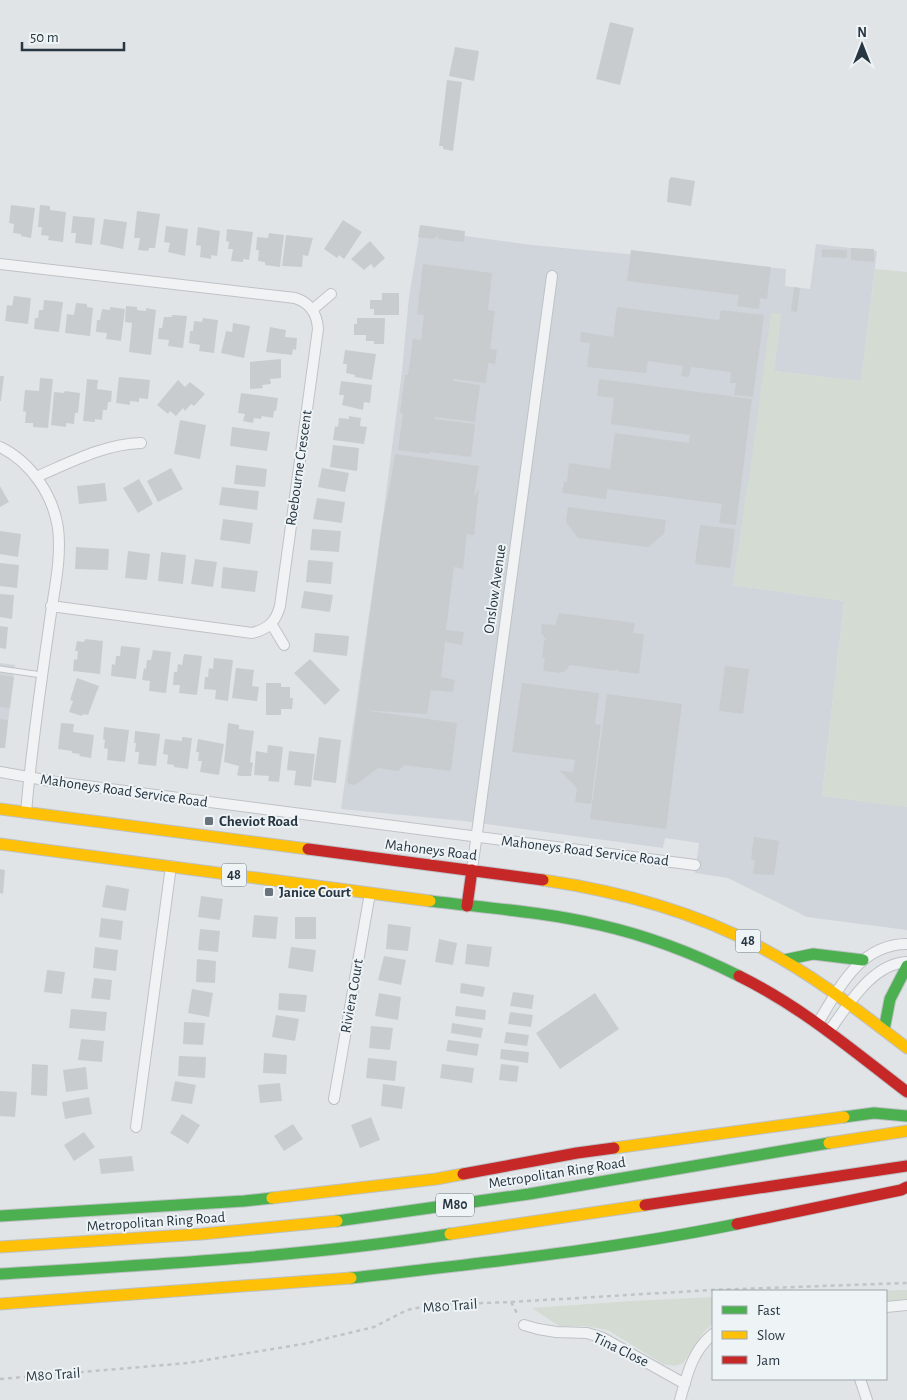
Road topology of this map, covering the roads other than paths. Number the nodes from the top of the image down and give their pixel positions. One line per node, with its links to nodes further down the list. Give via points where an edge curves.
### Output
1 (0, 264): 4 (street, via 295,298)
2 (552, 276): 17 (street, Onslow Avenue)
3 (330, 294): 4 (street)
4 (312, 310): 9 (street, Roebourne Crescent, via 318,329 280,606)
5 (141, 443): 7 (street, via 107,448)
6 (0, 447): 7 (street, via 16,457)
7 (36, 477): 8 (street, via 52,506 58,528)
8 (52, 606): 9 (street, via 252,633); 12 (street)
9 (272, 624): 10 (street)
10 (284, 645)
11 (0, 669): 12 (lane)
12 (42, 675): 14 (street)
13 (0, 772): 14 (street, Mahoneys Road Service Road)
14 (29, 777): 16 (street); 17 (street, Mahoneys Road Service Road)
15 (0, 809): 16 (main road, Mahoneys Road / 48)
16 (26, 813): 21 (main road, Mahoneys Road / 48)
17 (476, 837): 19 (street, Mahoneys Road Service Road); 21 (street, Onslow Avenue)
18 (0, 844): 20 (main road, 48)
19 (695, 865)
20 (171, 866): 22 (main road, 48); 38 (street)
21 (472, 870): 23 (main road, Onslow Avenue); 25 (main road, Mahoneys Road / 48, via 565,883 639,899 710,924)
22 (370, 893): 23 (main road, 48); 36 (street, Riviera Court)
23 (467, 906): 31 (main road, 48, via 591,924 666,944 749,981)
24 (907, 944): 26 (street, via 877,950)
25 (784, 960): 26 (main road, via 812,954); 29 (main road, Mahoneys Road / 48)
26 (863, 960): 29 (street)
27 (907, 962): 30 (street, via 881,971)
28 (907, 966): 32 (main road, via 890,999)
29 (836, 994): 30 (main road, Mahoneys Road / 48); 31 (street)
30 (849, 1004): 32 (main road, Mahoneys Road / 48); 33 (street)
31 (818, 1023): 33 (main road, 48)
32 (884, 1030): 34 (main road, Mahoneys Road / 48)
33 (829, 1031): 35 (main road, 48)
34 (907, 1048)
35 (907, 1092)
36 (334, 1099)
37 (907, 1116): 42 (main road, via 874,1114 845,1117 577,1153 436,1179 244,1202)
38 (136, 1127)
39 (907, 1131): 43 (main road, Metropolitan Ring Road / M80, via 402,1213 240,1230)
40 (907, 1166): 44 (main road, M80, via 406,1241 224,1260)
41 (907, 1187): 45 (main road, via 802,1212 564,1253 332,1280)
42 (0, 1216)
43 (0, 1247)
44 (0, 1274)
45 (0, 1304)
46 (907, 1305): 47 (street)
47 (887, 1307)
48 (524, 1325): 51 (street, Tina Close, via 604,1338)
49 (712, 1335): 51 (street, via 691,1361)
50 (860, 1380): 53 (street)
51 (685, 1384): 52 (street)
52 (680, 1400)
53 (867, 1400)

